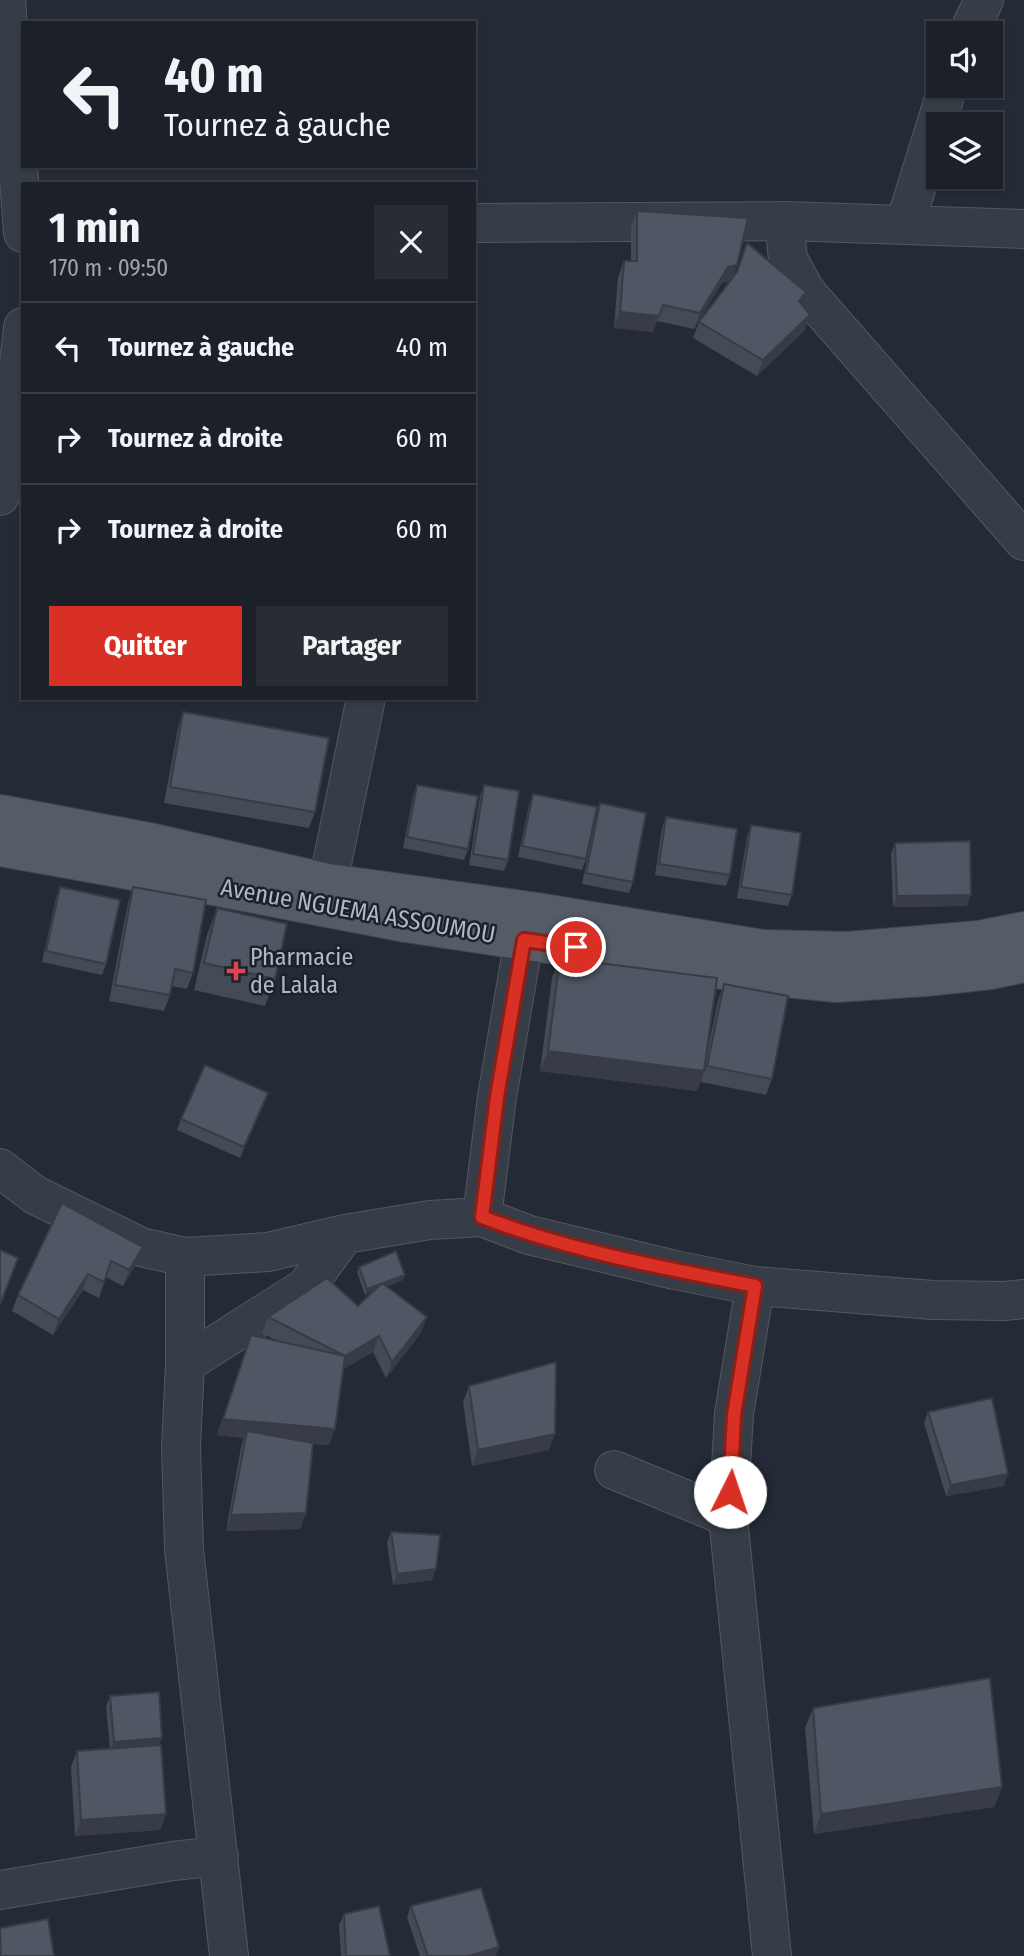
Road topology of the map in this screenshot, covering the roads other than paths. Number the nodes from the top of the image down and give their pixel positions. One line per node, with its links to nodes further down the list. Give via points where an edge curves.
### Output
1 (984, 0): 3 (street)
2 (5, 7): 5 (street)
3 (974, 21)
4 (944, 98): 8 (street)
5 (21, 208)
6 (784, 221): 7 (street); 8 (street); 12 (street, via 788,259 806,292)
7 (476, 223)
8 (905, 224): 9 (street)
9 (1024, 229)
10 (21, 346): 11 (street)
11 (0, 496)
12 (1024, 541)
13 (366, 700): 17 (street)
14 (0, 814): 16 (main road)
15 (0, 847): 16 (main road)
16 (153, 858): 17 (main road, Avenue NGUEMA ASSOUMOU); 19 (main road, Avenue NGUEMA ASSOUMOU, via 406,923)
17 (328, 883): 18 (main road, Avenue NGUEMA ASSOUMOU, via 763,949 883,949)
18 (1024, 931)
19 (524, 940): 20 (main road, Avenue NGUEMA ASSOUMOU, via 836,983 964,973); 22 (street)
20 (1024, 963)
21 (0, 1168): 24 (street, via 35,1195 142,1247)
22 (482, 1217): 23 (street); 25 (street, via 529,1235)
23 (345, 1234): 24 (street, via 268,1252); 27 (street, via 306,1287)
24 (185, 1257): 27 (street)
25 (755, 1286): 26 (street, via 933,1300); 29 (street, via 734,1415)
26 (1024, 1299)
27 (185, 1364): 30 (street, via 181,1446 184,1549)
28 (614, 1470): 29 (street)
29 (728, 1517): 33 (street)
30 (219, 1856): 31 (street); 32 (street)
31 (0, 1890)
32 (229, 1956)
33 (772, 1956)

